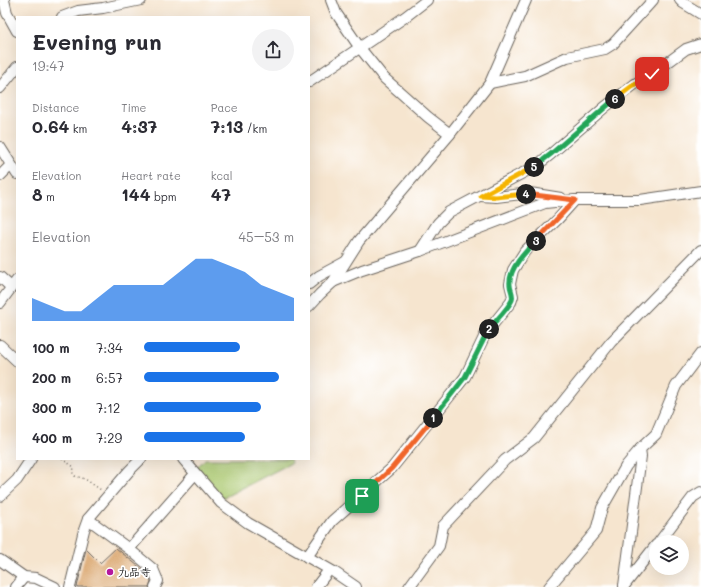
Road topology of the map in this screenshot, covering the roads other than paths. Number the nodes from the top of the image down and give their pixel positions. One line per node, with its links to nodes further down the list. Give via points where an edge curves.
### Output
1 (4, 0): 10 (street, via 7,13)
2 (141, 0): 9 (street, via 78,11)
3 (331, 0): 12 (street, via 336,13)
4 (427, 0): 12 (street)
5 (526, 0): 15 (street)
6 (654, 0): 15 (street, via 613,44 605,49 566,57 525,76)
7 (680, 0): 8 (street)
8 (701, 14)
9 (65, 16)
10 (16, 29)
11 (701, 44): 23 (street, via 686,49 635,84 536,166)
12 (360, 48): 14 (street); 17 (street, via 384,78)
13 (16, 68): 16 (street)
14 (310, 81)
15 (490, 83): 17 (street)
16 (0, 88)
17 (450, 134): 27 (street, via 359,241)
18 (0, 147): 19 (street)
19 (11, 165): 20 (street); 21 (street)
20 (16, 172)
21 (0, 176)
22 (701, 191): 24 (street, via 640,200)
23 (481, 196): 24 (street, via 530,193); 26 (street, via 449,212 438,223)
24 (575, 200): 26 (street, via 545,203); 48 (street, via 525,251 513,270 510,284 513,296 511,302 486,333 465,377 392,468 332,521)
25 (701, 250): 58 (street, via 611,342 534,438 505,460 443,526 439,546)
26 (420, 251): 29 (street)
27 (346, 262): 29 (street); 31 (street)
28 (0, 277): 30 (street)
29 (333, 282): 33 (street)
30 (14, 283): 32 (street)
31 (310, 283)
32 (0, 303)
33 (310, 305)
34 (0, 345): 36 (street)
35 (701, 353): 37 (street, via 676,386 656,434)
36 (16, 360)
37 (640, 450): 59 (street, via 626,466 602,508 596,531); 60 (street)
38 (30, 460): 43 (street, via 17,480)
39 (140, 460): 44 (street)
40 (184, 460): 41 (street)
41 (195, 474): 46 (street); 48 (street, via 220,503 248,523)
42 (701, 492): 45 (street, via 693,497)
43 (0, 496)
44 (88, 519): 46 (street); 54 (street)
45 (663, 535)
46 (129, 549): 55 (street, via 154,569 158,581)
47 (649, 554): 60 (street)
48 (307, 556): 50 (street)
49 (0, 560): 51 (street)
50 (329, 570): 56 (street); 57 (street)
51 (24, 578): 52 (street); 53 (street, via 36,578)
52 (16, 587)
53 (55, 587)
54 (70, 587)
55 (154, 587)
56 (316, 587)
57 (356, 587)
58 (409, 587)
59 (549, 587)
60 (624, 587)

